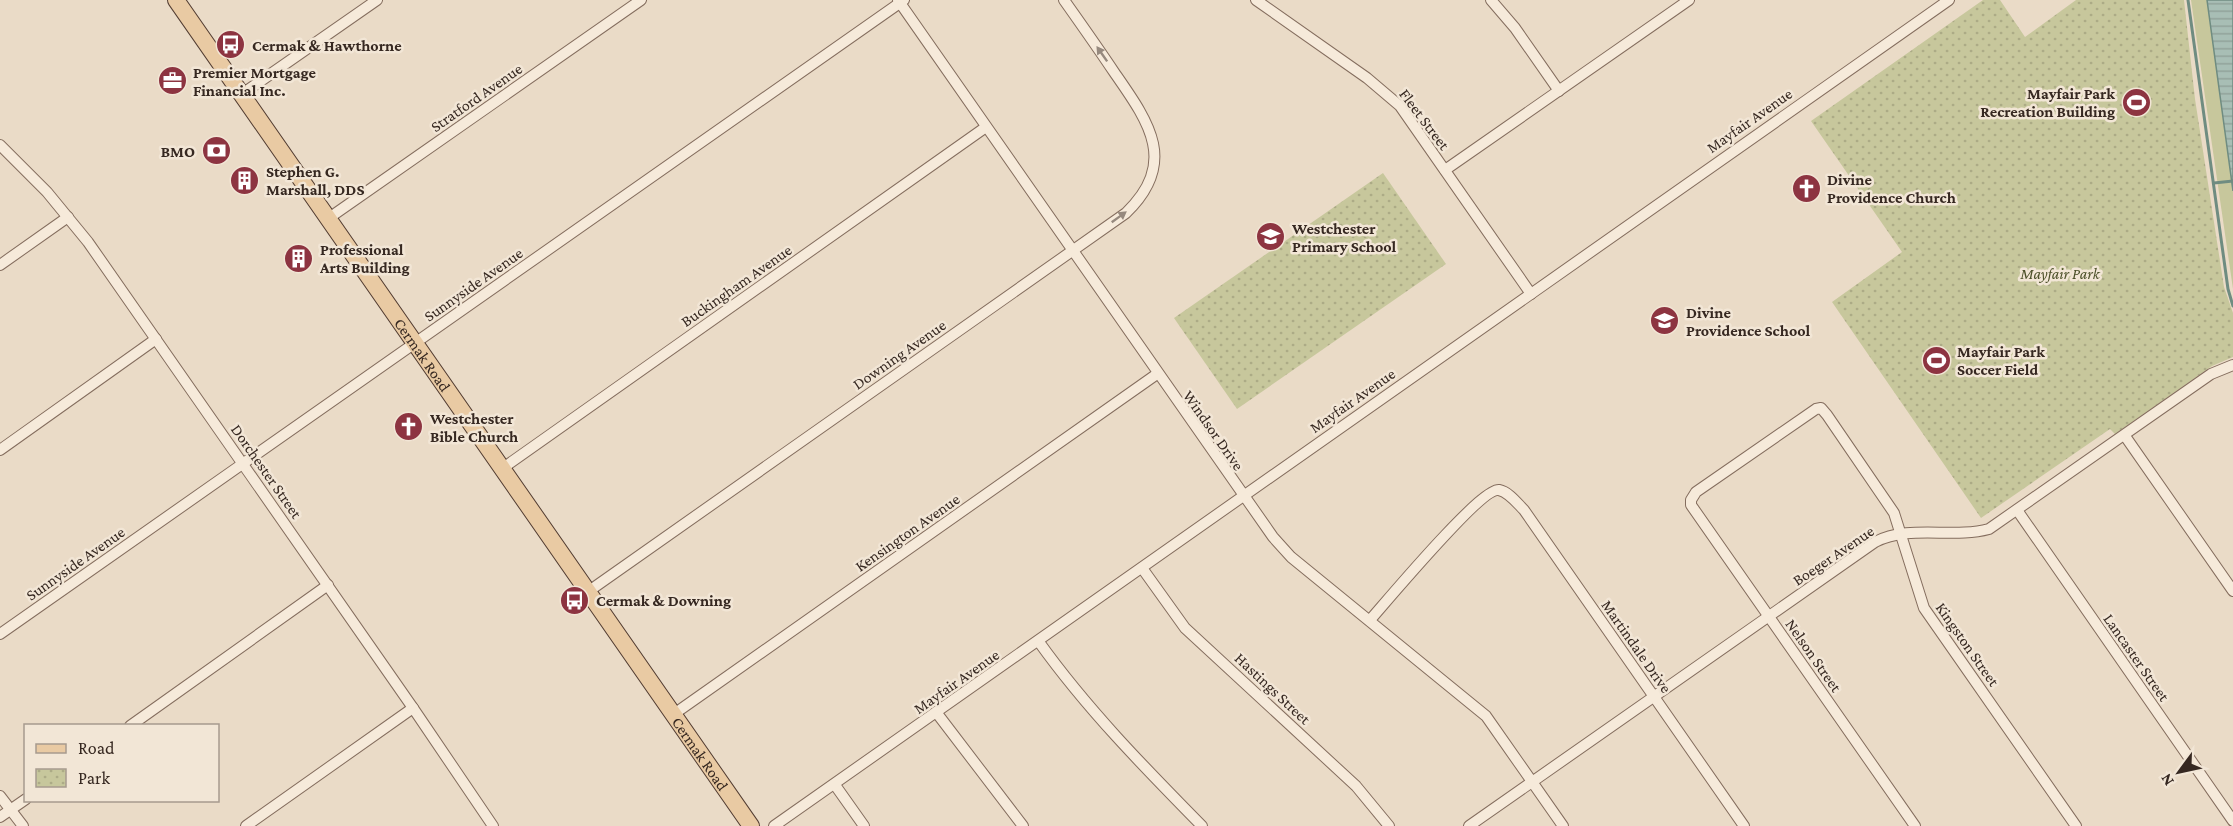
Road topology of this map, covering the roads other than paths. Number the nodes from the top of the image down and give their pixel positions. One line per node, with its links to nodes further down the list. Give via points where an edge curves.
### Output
1 (176, 0): 11 (main road, Cermak Road)
2 (377, 0): 11 (street)
3 (641, 0): 16 (street, Stratford Avenue)
4 (1064, 0): 17 (street, Downing Avenue, one-way to 4, via 1126,213 1148,185 1155,158 1146,119)
5 (1256, 0): 14 (street, Fleet Street, via 1385,92 1407,115)
6 (1491, 0): 10 (street)
7 (1689, 0): 10 (street)
8 (1949, 0): 19 (street, Mayfair Avenue)
9 (901, 1): 12 (street, Windsor Drive); 21 (street, Sunnyside Avenue)
10 (1559, 91): 14 (street)
11 (242, 94): 16 (main road, Cermak Road)
12 (986, 127): 17 (street, Windsor Drive); 27 (street, Buckingham Avenue)
13 (0, 145): 15 (street, Dorchester Street)
14 (1445, 170): 19 (street, Fleet Street)
15 (68, 217): 18 (street); 20 (street, Dorchester Street)
16 (328, 218): 21 (main road, Cermak Road)
17 (1072, 251): 23 (street, Windsor Drive); 34 (street, Downing Avenue)
18 (0, 265)
19 (1531, 294): 28 (street, Mayfair Avenue)
20 (156, 339): 25 (street); 26 (street, Dorchester Street)
21 (416, 343): 26 (street, Sunnyside Avenue); 27 (main road, Cermak Road)
22 (2233, 365): 24 (street, Boeger Avenue, via 2211,374)
23 (1157, 374): 28 (street, Windsor Drive); 43 (street, Kensington Avenue)
24 (2125, 436): 30 (street, Boeger Avenue); 35 (street)
25 (0, 450)
26 (243, 463): 33 (street, Dorchester Street); 38 (street, Sunnyside Avenue)
27 (503, 468): 34 (main road, Cermak Road)
28 (1243, 496): 32 (street, Mayfair Avenue); 37 (street, Windsor Drive, via 1285,551)
29 (1691, 500): 31 (street, Kingston Street, via 1696,492 1821,408 1889,504); 36 (street, Nelson Street)
30 (2017, 510): 31 (street, Boeger Avenue, via 1981,531); 51 (street, Lancaster Street)
31 (1900, 533): 36 (street, Boeger Avenue, via 1875,542); 65 (street, Kingston Street, via 1924,608)
32 (1142, 568): 39 (street, Mayfair Avenue); 60 (street, Hastings Street, via 1185,628 1356,786)
33 (328, 585): 41 (street, Dorchester Street); 44 (street)
34 (589, 591): 43 (main road, Cermak Road)
35 (2233, 591)
36 (1769, 616): 40 (street, Boeger Avenue); 64 (street, Nelson Street)
37 (1370, 620): 40 (street, Martindale Drive, via 1470,508 1498,490 1524,510); 45 (street, Windsor Drive, via 1486,716)
38 (0, 634)
39 (1039, 642): 42 (street, Mayfair Avenue); 59 (street, via 1105,727)
40 (1655, 697): 45 (street, Boeger Avenue); 63 (street, Martindale Drive)
41 (413, 708): 53 (street); 54 (street, Dorchester Street)
42 (936, 712): 46 (street, Mayfair Avenue); 58 (street)
43 (674, 714): 55 (main road, Cermak Road)
44 (133, 724)
45 (1532, 782): 61 (street, Boeger Avenue); 62 (street, Windsor Drive)
46 (835, 785): 56 (street, Mayfair Avenue); 57 (street)
47 (0, 796): 49 (street)
48 (24, 800): 49 (street)
49 (11, 810): 50 (street); 52 (street)
50 (0, 817)
51 (2233, 821)
52 (23, 826)
53 (246, 826)
54 (493, 826)
55 (751, 826)
56 (774, 826)
57 (864, 826)
58 (1023, 826)
59 (1202, 826)
60 (1389, 826)
61 (1469, 826)
62 (1563, 826)
63 (1744, 826)
64 (1915, 826)
65 (2076, 826)

